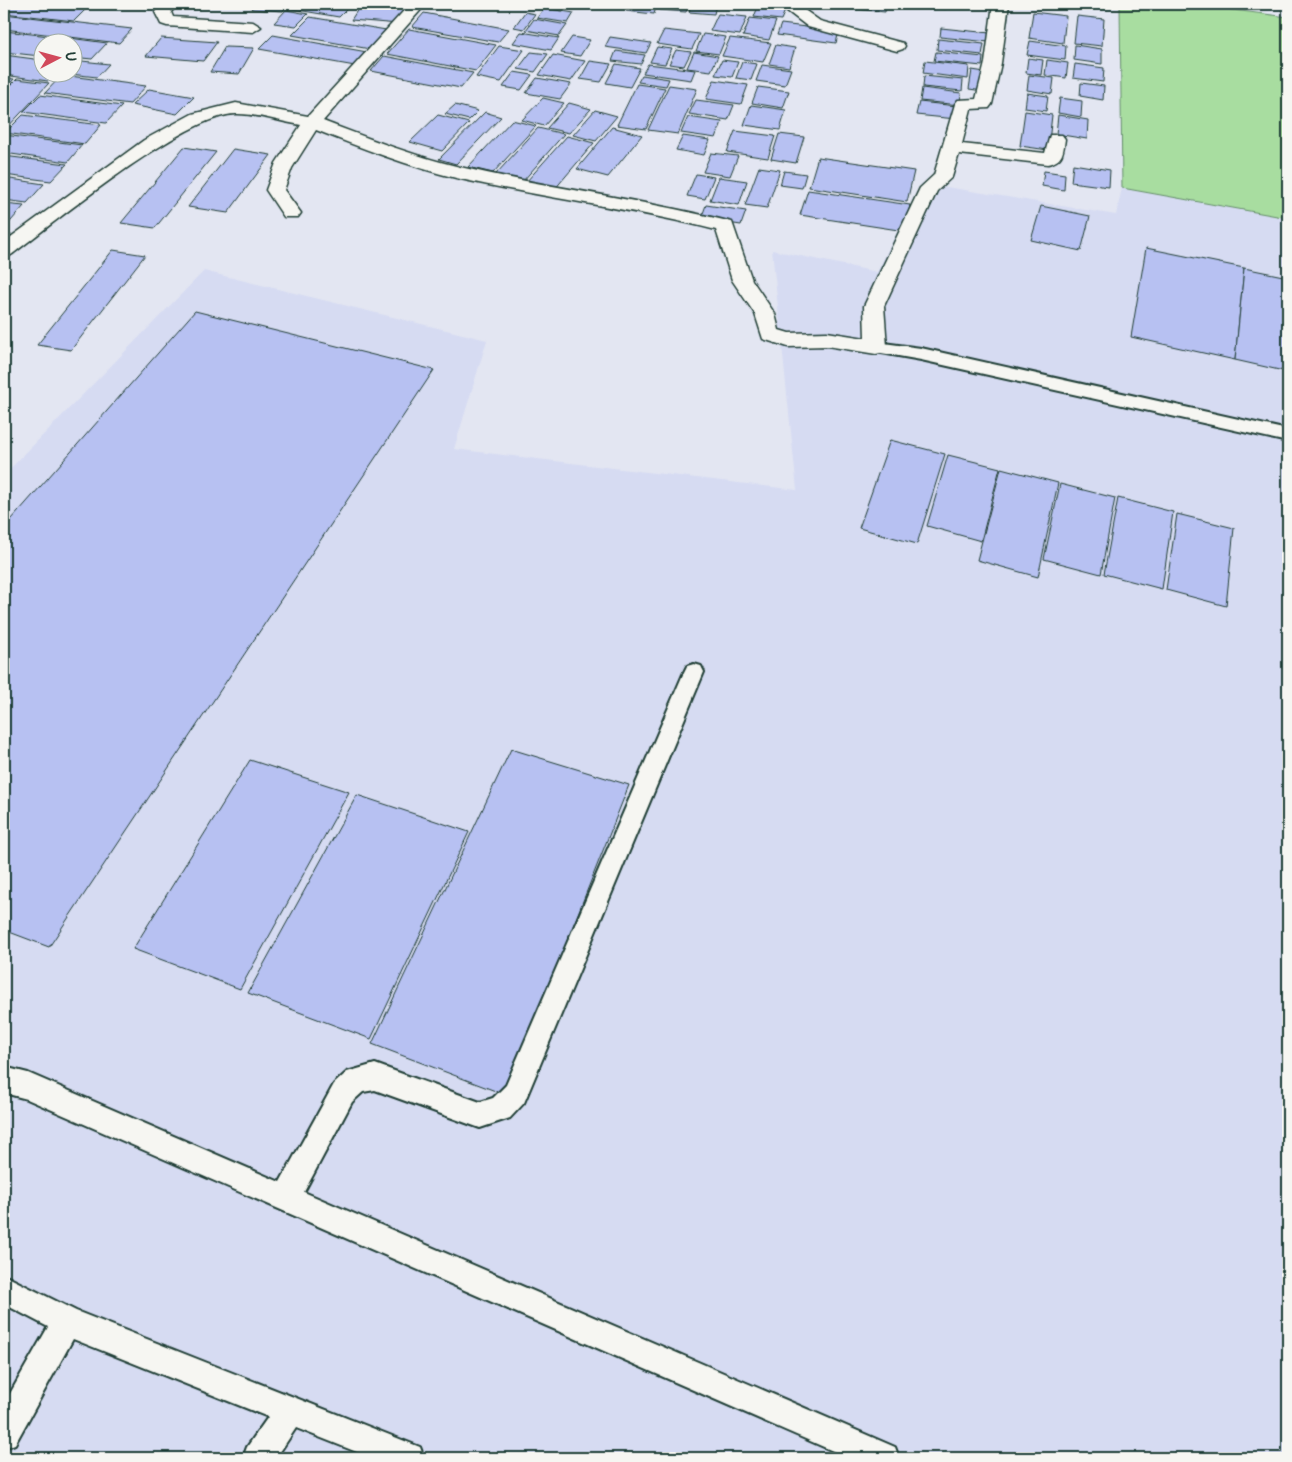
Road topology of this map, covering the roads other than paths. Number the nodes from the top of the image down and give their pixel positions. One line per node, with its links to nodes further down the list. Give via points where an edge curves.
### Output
1 (170, 4): 5 (street, via 163,12 167,21)
2 (418, 4): 7 (street)
3 (786, 4): 6 (street, via 814,24)
4 (1001, 4): 9 (street, via 993,63 983,104 964,104)
5 (252, 27)
6 (898, 46)
7 (311, 122): 10 (street, via 277,178 275,190); 11 (street, via 236,108 198,118 150,144); 12 (street, via 406,158 456,172 670,212 725,226 742,280 765,314 770,334 788,340 827,338)
8 (1056, 139): 9 (street, via 1055,152 1048,159)
9 (952, 148): 12 (street, via 943,177 929,188 874,306)
10 (291, 213)
11 (8, 244)
12 (876, 347): 13 (lane, via 921,354)
13 (1288, 436)
14 (694, 672): 16 (lane, via 515,1094 501,1108 480,1115 375,1077 356,1080 343,1093)
15 (4, 1080): 16 (lane, via 37,1090)
16 (286, 1198): 23 (lane)
17 (4, 1289): 18 (lane)
18 (66, 1322): 19 (lane); 20 (lane)
19 (291, 1410): 21 (lane); 22 (lane)
20 (4, 1432)
21 (258, 1458)
22 (409, 1458)
23 (884, 1458)

